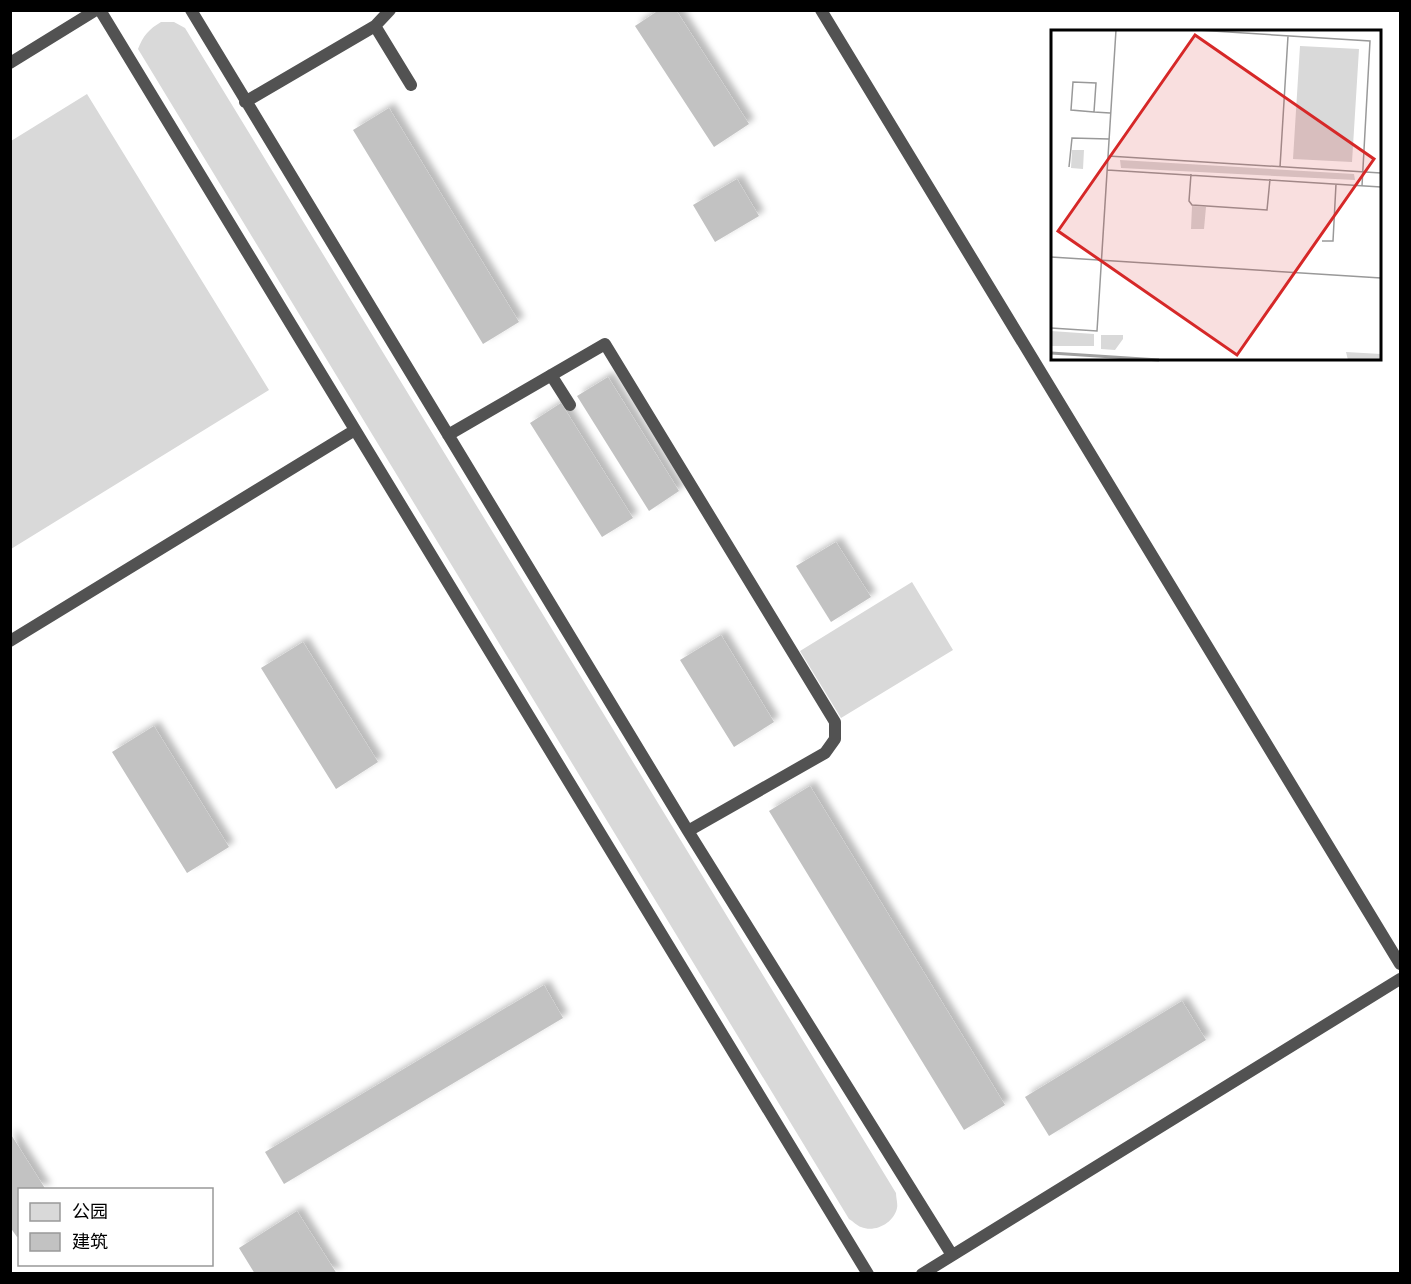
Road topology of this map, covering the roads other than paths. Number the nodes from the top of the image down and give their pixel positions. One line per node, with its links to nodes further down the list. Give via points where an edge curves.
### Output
1 (98, 10): 6 (lane); 11 (lane)
2 (191, 10): 8 (lane)
3 (390, 10): 5 (lane)
4 (820, 10): 15 (lane)
5 (375, 26): 7 (lane); 8 (lane)
6 (10, 63)
7 (411, 85)
8 (245, 102): 12 (lane)
9 (551, 375): 10 (lane); 12 (lane); 14 (lane, via 605,344 835,722 835,739 825,753)
10 (570, 405)
11 (355, 430): 13 (lane); 18 (lane)
12 (448, 435): 14 (lane)
13 (10, 641)
14 (688, 831): 17 (lane)
15 (1401, 964)
16 (1401, 979): 17 (lane)
17 (952, 1255): 19 (lane)
18 (868, 1274)
19 (922, 1274)

